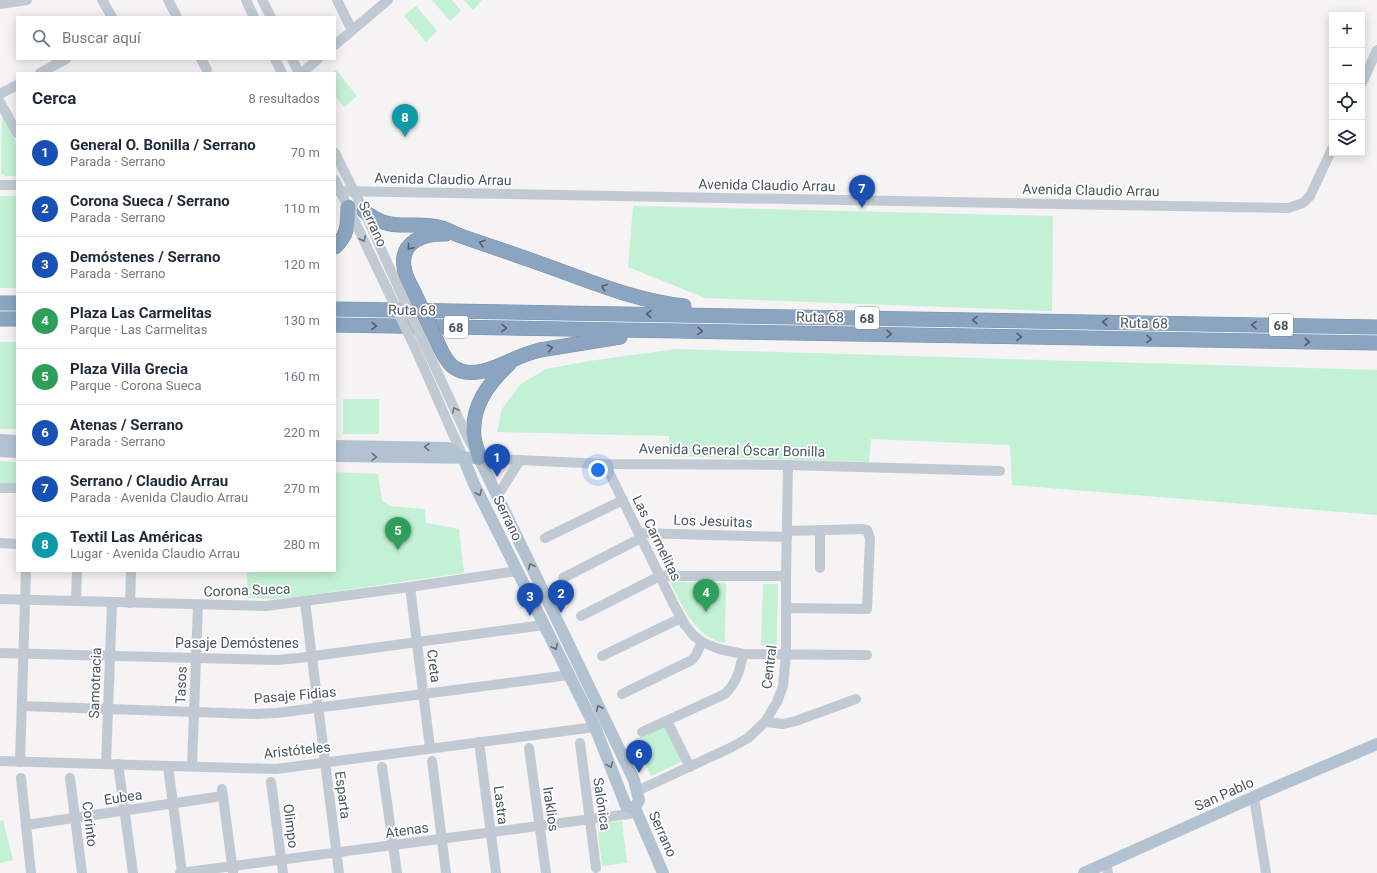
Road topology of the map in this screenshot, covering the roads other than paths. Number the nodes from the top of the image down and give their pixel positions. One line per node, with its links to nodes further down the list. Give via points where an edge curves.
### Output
1 (27, 0): 8 (street)
2 (102, 0): 9 (street)
3 (168, 0): 10 (street)
4 (246, 0): 11 (street)
5 (262, 0): 12 (street)
6 (337, 0): 13 (street)
7 (388, 0): 13 (street)
8 (0, 4)
9 (111, 16)
10 (176, 16)
11 (254, 16)
12 (270, 16)
13 (352, 30): 14 (street)
14 (336, 44)
15 (1377, 50): 26 (street)
16 (64, 60): 22 (street)
17 (202, 60): 21 (street)
18 (276, 60): 23 (street)
19 (293, 60): 24 (street)
20 (317, 60): 25 (street)
21 (208, 70)
22 (42, 72)
23 (282, 72)
24 (299, 72)
25 (301, 72)
26 (1365, 76)
27 (16, 86): 28 (street)
28 (0, 94)
29 (0, 102): 30 (street)
30 (16, 131)
31 (336, 155): 36 (street, Serrano)
32 (1329, 155): 36 (street, Avenida Claudio Arrau, via 1310,196 1303,203 1288,208)
33 (0, 185): 34 (street)
34 (16, 185)
35 (338, 191): 36 (street, Avenida Claudio Arrau); 37 (street, Serrano)
36 (354, 191): 38 (street, Serrano)
37 (348, 207): 40 (highway, via 344,236); 63 (street, Serrano, one-way to 63, bridge, via 416,350)
38 (364, 211): 39 (highway, via 390,225 430,225); 41 (street, Serrano)
39 (458, 235): 41 (highway, one-way to 41, via 429,234 420,237 408,248 404,258); 45 (highway, one-way to 39, via 662,304 631,296)
40 (336, 245)
41 (406, 290): 54 (highway, bridge)
42 (0, 303): 43 (highway)
43 (16, 303)
44 (336, 309): 45 (highway, Ruta 68 / 68, one-way to 44)
45 (766, 316): 49 (highway, Ruta 68 / 68, one-way to 45)
46 (0, 319): 47 (highway)
47 (16, 319)
48 (336, 325): 50 (highway, Ruta 68 / 68, one-way to 50)
49 (1377, 327)
50 (665, 331): 51 (highway, Ruta 68 / 68, one-way to 51); 56 (highway, one-way to 50, via 556,347)
51 (1340, 342): 52 (highway, Ruta 68 / 68); 53 (highway); 55 (highway)
52 (1377, 343)
53 (1377, 348)
54 (435, 351): 56 (highway, via 452,366 467,372 482,372); 64 (street, Serrano, one-way to 54, via 467,436)
55 (1377, 352)
56 (513, 360): 64 (highway, via 489,384 476,411 474,438)
57 (0, 440): 58 (main road)
58 (16, 441)
59 (336, 446): 63 (main road, Avenida General Óscar Bonilla, one-way to 59, via 448,448)
60 (0, 452): 61 (main road)
61 (16, 452)
62 (336, 456): 63 (main road, Avenida General Óscar Bonilla, one-way to 63)
63 (463, 457): 64 (main road, Avenida General Óscar Bonilla); 80 (main road, Serrano, one-way to 80)
64 (479, 458): 65 (street, Avenida General Óscar Bonilla); 71 (main road, Serrano)
65 (520, 460): 66 (street, Avenida General Óscar Bonilla); 71 (street, Serrano)
66 (605, 464): 67 (street, Avenida General Óscar Bonilla); 72 (street, Las Carmelitas)
67 (788, 465): 68 (street, Avenida General Óscar Bonilla); 74 (street, Central)
68 (1000, 471)
69 (0, 488): 70 (street)
70 (16, 488)
71 (498, 495): 140 (main road, Serrano, one-way to 71)
72 (623, 500): 75 (street, Las Carmelitas); 76 (street)
73 (820, 530): 74 (street, Los Jesuitas); 79 (street); 95 (street, Los Jesuitas, via 867,530 870,538 867,609)
74 (787, 534): 75 (street, Los Jesuitas); 85 (street, Central)
75 (640, 535): 84 (street, Las Carmelitas); 86 (street, Los Jesuitas)
76 (545, 538)
77 (0, 543): 78 (street)
78 (16, 544)
79 (820, 568)
80 (517, 571): 87 (street, Corona Sueca); 98 (main road, Serrano)
81 (26, 572): 89 (street)
82 (77, 572): 90 (street)
83 (131, 572): 93 (street)
84 (660, 576): 85 (street); 96 (street); 97 (street, Las Carmelitas)
85 (786, 576): 95 (street, Central)
86 (563, 578)
87 (410, 587): 92 (street, Corona Sueca); 99 (street, Creta)
88 (0, 599): 89 (street, Corona Sueca)
89 (25, 600): 90 (street, Corona Sueca); 102 (street)
90 (76, 602): 91 (street, Corona Sueca)
91 (112, 602): 93 (street, Corona Sueca); 105 (street, Samotracia)
92 (305, 602): 94 (street, Corona Sueca, via 266,606); 106 (street, Esparta)
93 (130, 603): 94 (street, Corona Sueca)
94 (198, 605): 109 (street, Tasos)
95 (786, 608): 104 (street, Central)
96 (581, 616)
97 (681, 618): 100 (street, Las Carmelitas, via 693,635); 107 (street)
98 (544, 625): 99 (street, Pasaje Demóstenes); 110 (main road, Serrano, one-way to 110)
99 (417, 642): 106 (street, Pasaje Demóstenes); 111 (street, Creta)
100 (702, 642): 103 (street, Las Carmelitas); 112 (street, via 692,660)
101 (0, 653): 102 (street, Pasaje Demóstenes)
102 (23, 654): 105 (street, Pasaje Demóstenes); 114 (street)
103 (743, 654): 104 (street, Las Carmelitas); 118 (street, via 737,678 725,694)
104 (786, 654): 108 (street, Las Carmelitas); 119 (street, Central, via 780,694)
105 (110, 656): 109 (street, Pasaje Demóstenes); 116 (street, Samotracia)
106 (312, 656): 109 (street, Pasaje Demóstenes, via 271,660); 115 (street, Esparta)
107 (602, 656)
108 (867, 656)
109 (196, 658): 117 (street, Tasos)
110 (569, 675): 111 (street, Pasaje Fidias); 120 (main road, Serrano)
111 (424, 694): 115 (street, Pasaje Fidias); 125 (street, Creta)
112 (622, 694)
113 (856, 699): 119 (street, via 796,721 783,724)
114 (22, 706): 116 (street, Pasaje Fidias); 130 (street)
115 (318, 708): 117 (street, Pasaje Fidias, via 269,713); 128 (street, Esparta)
116 (108, 709): 117 (street, Pasaje Fidias); 131 (street, Samotracia)
117 (194, 712): 134 (street, Tasos)
118 (667, 721): 121 (street); 136 (street)
119 (764, 722): 136 (street, Central, via 740,743)
120 (595, 727): 122 (street, Aristóteles); 144 (main road, Serrano, one-way to 144, via 626,806)
121 (642, 732)
122 (479, 742): 125 (street, Aristóteles); 149 (street, Lastra)
123 (580, 743): 146 (street, Salónica)
124 (1377, 744): 141 (main road, San Pablo)
125 (430, 748): 128 (street, Aristóteles)
126 (529, 748): 148 (street, Iraklios)
127 (0, 761): 130 (street, Aristóteles)
128 (325, 761): 134 (street, Aristóteles, via 276,769); 152 (street, Esparta)
129 (432, 761): 150 (street)
130 (20, 762): 131 (street, Aristóteles)
131 (106, 764): 132 (street, Aristóteles)
132 (118, 764): 133 (street, Aristóteles); 143 (street)
133 (168, 766): 134 (street, Aristóteles); 142 (street)
134 (192, 766)
135 (382, 767): 151 (street)
136 (690, 767): 140 (street, Central)
137 (21, 778): 147 (street)
138 (70, 778): 145 (street, Corinto)
139 (271, 782): 153 (street, Olimpo)
140 (637, 791): 144 (main road, Serrano, via 639,800)
141 (1254, 797): 155 (main road, San Pablo); 169 (street)
142 (173, 804): 143 (street, Eubea); 156 (street, Eubea, via 223,793); 160 (street)
143 (125, 811): 145 (street, Eubea); 159 (street)
144 (636, 811): 146 (street, Atenas); 167 (main road, Serrano)
145 (76, 818): 147 (street, Eubea); 158 (street, Corinto)
146 (590, 820): 148 (street, Atenas); 154 (street, Salónica)
147 (26, 825): 157 (street)
148 (539, 826): 149 (street, Atenas); 166 (street, Iraklios)
149 (491, 833): 150 (street, Atenas); 165 (street, Lastra)
150 (442, 839): 151 (street, Atenas); 164 (street)
151 (393, 846): 152 (street, Atenas); 163 (street)
152 (336, 852): 153 (street, Atenas); 162 (street, Esparta)
153 (281, 860): 156 (street, Atenas); 161 (street, Olimpo)
154 (596, 868)
155 (1107, 868): 168 (main road, San Pablo)
156 (233, 870): 160 (street, Atenas)
157 (31, 873)
158 (82, 873)
159 (133, 873)
160 (182, 873)
161 (282, 873)
162 (339, 873)
163 (397, 873)
164 (446, 873)
165 (496, 873)
166 (546, 873)
167 (663, 873)
168 (1084, 873)
169 (1266, 873)

